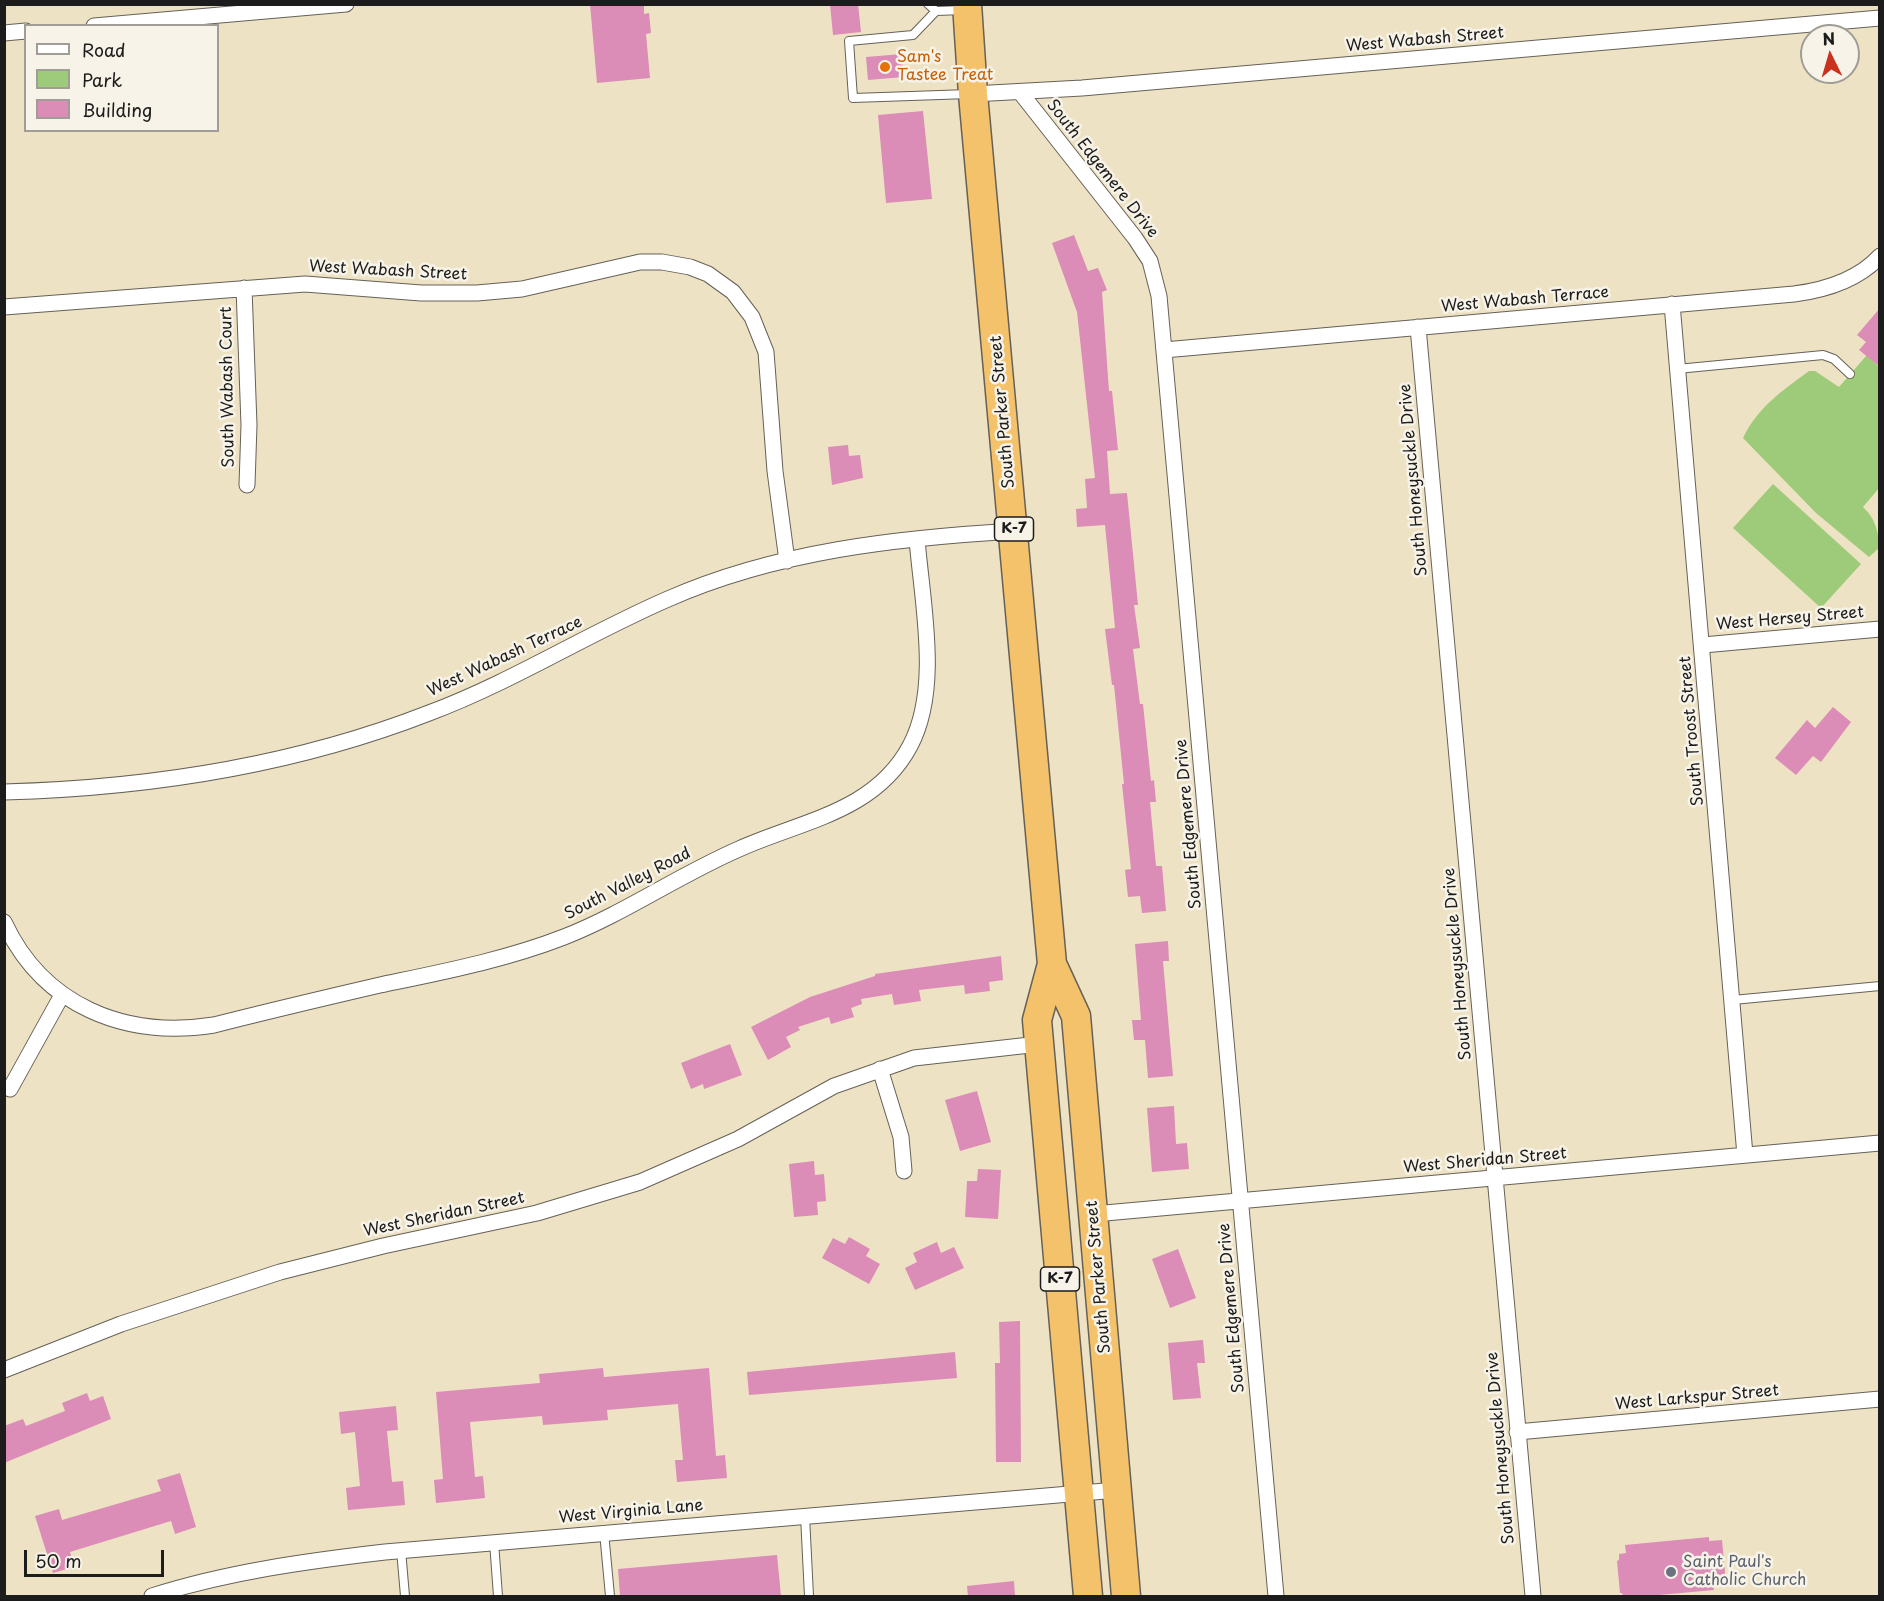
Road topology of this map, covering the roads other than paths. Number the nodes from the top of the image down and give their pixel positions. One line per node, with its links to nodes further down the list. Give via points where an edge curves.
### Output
1 (346, 4): 6 (street)
2 (928, 4): 4 (lane)
3 (968, 7): 4 (lane); 10 (highway, South Parker Street / K-7)
4 (936, 11): 10 (lane, via 913,35 849,41 853,98)
5 (1880, 18): 9 (street, West Wabash Street)
6 (117, 24)
7 (24, 31): 8 (street)
8 (4, 33)
9 (1020, 92): 10 (street, West Wabash Street); 16 (street, South Edgemere Drive, via 1150,261 1159,297)
10 (973, 94): 20 (highway, South Parker Street / K-7)
11 (1880, 256): 13 (street, West Wabash Terrace, via 1859,273 1818,291)
12 (244, 288): 14 (street, West Wabash Street); 19 (street, South Wabash Court); 22 (street, West Wabash Street, via 322,284 421,293 477,293 522,289 640,262 681,265 708,274 732,292 752,317 766,352)
13 (1672, 304): 15 (street, West Wabash Terrace); 17 (street, South Troost Street)
14 (4, 307)
15 (1418, 327): 16 (street, West Wabash Terrace); 37 (street, South Honeysuckle Drive)
16 (1164, 350): 38 (street, South Edgemere Drive)
17 (1677, 369): 18 (lane, via 1824,356 1834,359); 24 (street, South Troost Street)
18 (1850, 374)
19 (247, 485)
20 (1014, 531): 21 (street, West Wabash Terrace); 27 (highway, South Parker Street / K-7)
21 (917, 539): 22 (street, West Wabash Terrace, via 860,545); 29 (street, South Valley Road, via 928,684 922,716 897,766 853,805 715,860 637,904 563,938 464,968 190,1029 154,1029 123,1023 88,1011)
22 (787, 561): 25 (street, West Wabash Terrace, via 725,577 669,598 478,693 361,737 292,756 163,782)
23 (1880, 629): 24 (street, West Hersey Street)
24 (1703, 645): 30 (street, South Troost Street)
25 (4, 792)
26 (4, 922): 29 (street, South Valley Road, via 21,951)
27 (1052, 964): 31 (highway, South Parker Street / K-7, via 1037,1020); 39 (highway, South Parker Street / K-7, via 1076,1016)
28 (1880, 986): 30 (lane)
29 (62, 994): 33 (street)
30 (1733, 1000): 35 (street, South Troost Street)
31 (1039, 1044): 32 (street, West Sheridan Street, via 955,1051); 44 (highway, South Parker Street / K-7)
32 (880, 1069): 36 (street, via 901,1137); 40 (street, West Sheridan Street, via 834,1086 738,1139 640,1182 537,1213 279,1272 132,1321)
33 (10, 1089)
34 (1880, 1143): 35 (street, West Sheridan Street)
35 (1744, 1155): 37 (street, West Sheridan Street)
36 (904, 1171)
37 (1496, 1179): 38 (street, West Sheridan Street); 42 (street, South Honeysuckle Drive)
38 (1241, 1201): 39 (street, West Sheridan Street); 56 (street, South Edgemere Drive)
39 (1094, 1214): 43 (highway, South Parker Street / K-7)
40 (4, 1370)
41 (1880, 1399): 42 (street, West Larkspur Street)
42 (1517, 1432): 57 (street, South Honeysuckle Drive)
43 (1117, 1490): 44 (street, West Virginia Lane); 55 (highway, South Parker Street / K-7)
44 (1078, 1493): 45 (street, West Virginia Lane); 54 (highway, South Parker Street / K-7)
45 (806, 1516): 46 (street, West Virginia Lane); 53 (lane)
46 (604, 1532): 47 (street, West Virginia Lane); 52 (lane)
47 (494, 1542): 48 (street, West Virginia Lane); 51 (lane)
48 (401, 1550): 49 (street, West Virginia Lane, via 276,1566); 50 (lane)
49 (152, 1596)
50 (405, 1596)
51 (498, 1596)
52 (610, 1596)
53 (809, 1596)
54 (1088, 1596)
55 (1126, 1596)
56 (1276, 1596)
57 (1533, 1596)

